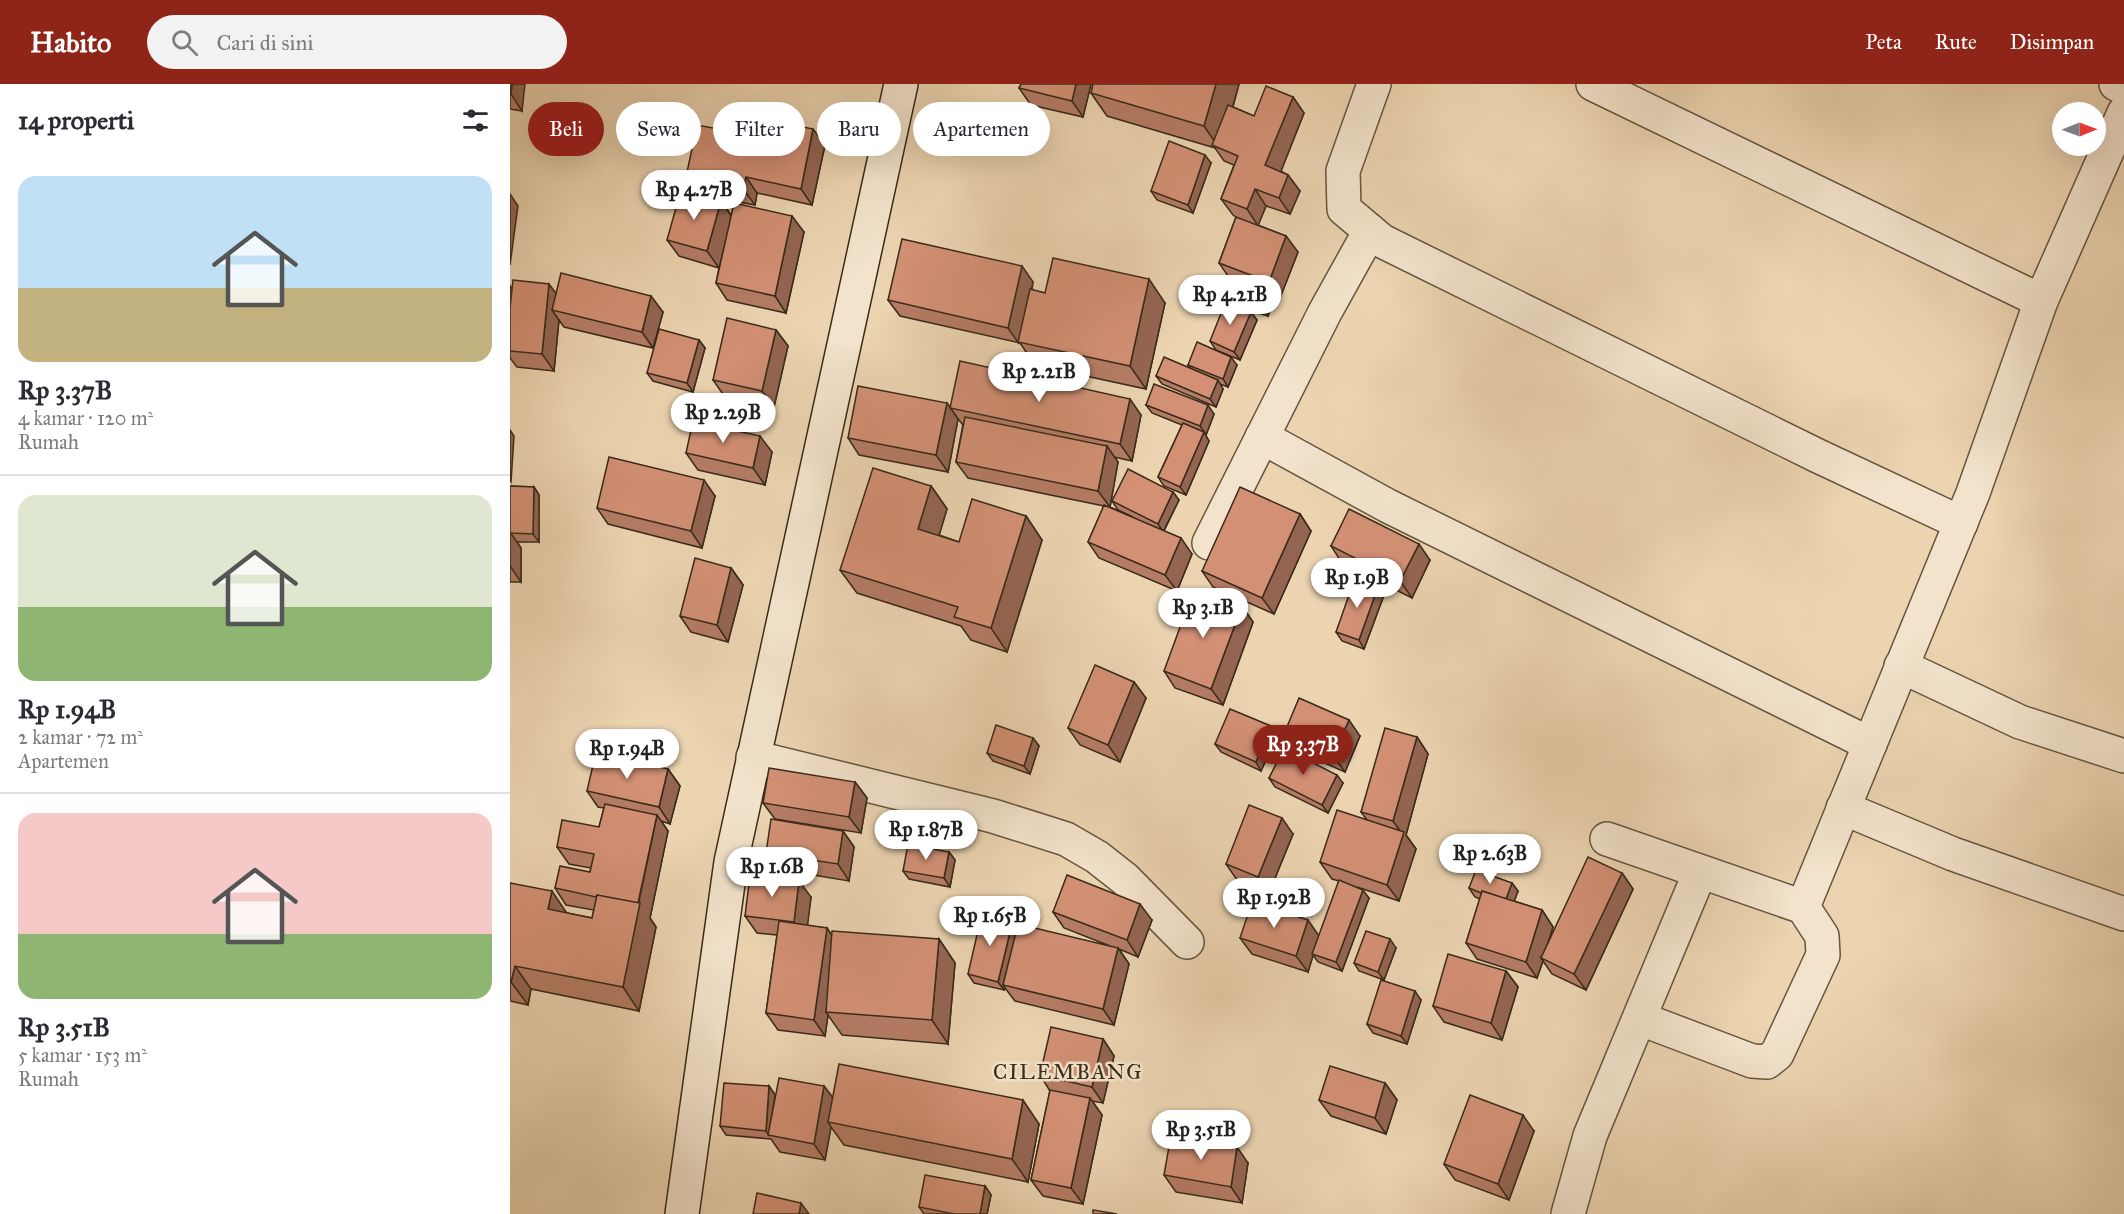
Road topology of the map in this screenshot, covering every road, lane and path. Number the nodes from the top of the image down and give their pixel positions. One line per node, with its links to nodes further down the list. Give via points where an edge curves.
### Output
1 (901, 84): 15 (street)
2 (1374, 84): 7 (street, via 1343,171 1344,209)
3 (1593, 84): 8 (street)
4 (2116, 84): 5 (street)
5 (2124, 88)
6 (2124, 113): 8 (street)
7 (1370, 231): 9 (street); 10 (street, via 1382,241)
8 (2042, 301): 10 (street)
9 (1262, 437): 11 (street); 13 (street, via 1388,506)
10 (1961, 523): 12 (street)
11 (1209, 543)
12 (1901, 666): 13 (street); 14 (street, via 2020,722)
13 (1870, 744): 16 (street)
14 (2124, 756)
15 (753, 757): 21 (street, via 993,816 1066,839 1097,856 1125,879); 23 (street, via 731,862)
16 (1844, 808): 19 (street); 20 (street, via 1953,854)
17 (1607, 839): 18 (street)
18 (1700, 872): 19 (street); 22 (street)
19 (1803, 907): 22 (street, via 1822,936 1823,955 1773,1059 1758,1063)
20 (2124, 914)
21 (1187, 942)
22 (1641, 1019): 24 (street, via 1590,1136)
23 (682, 1214)
24 (1568, 1214)

